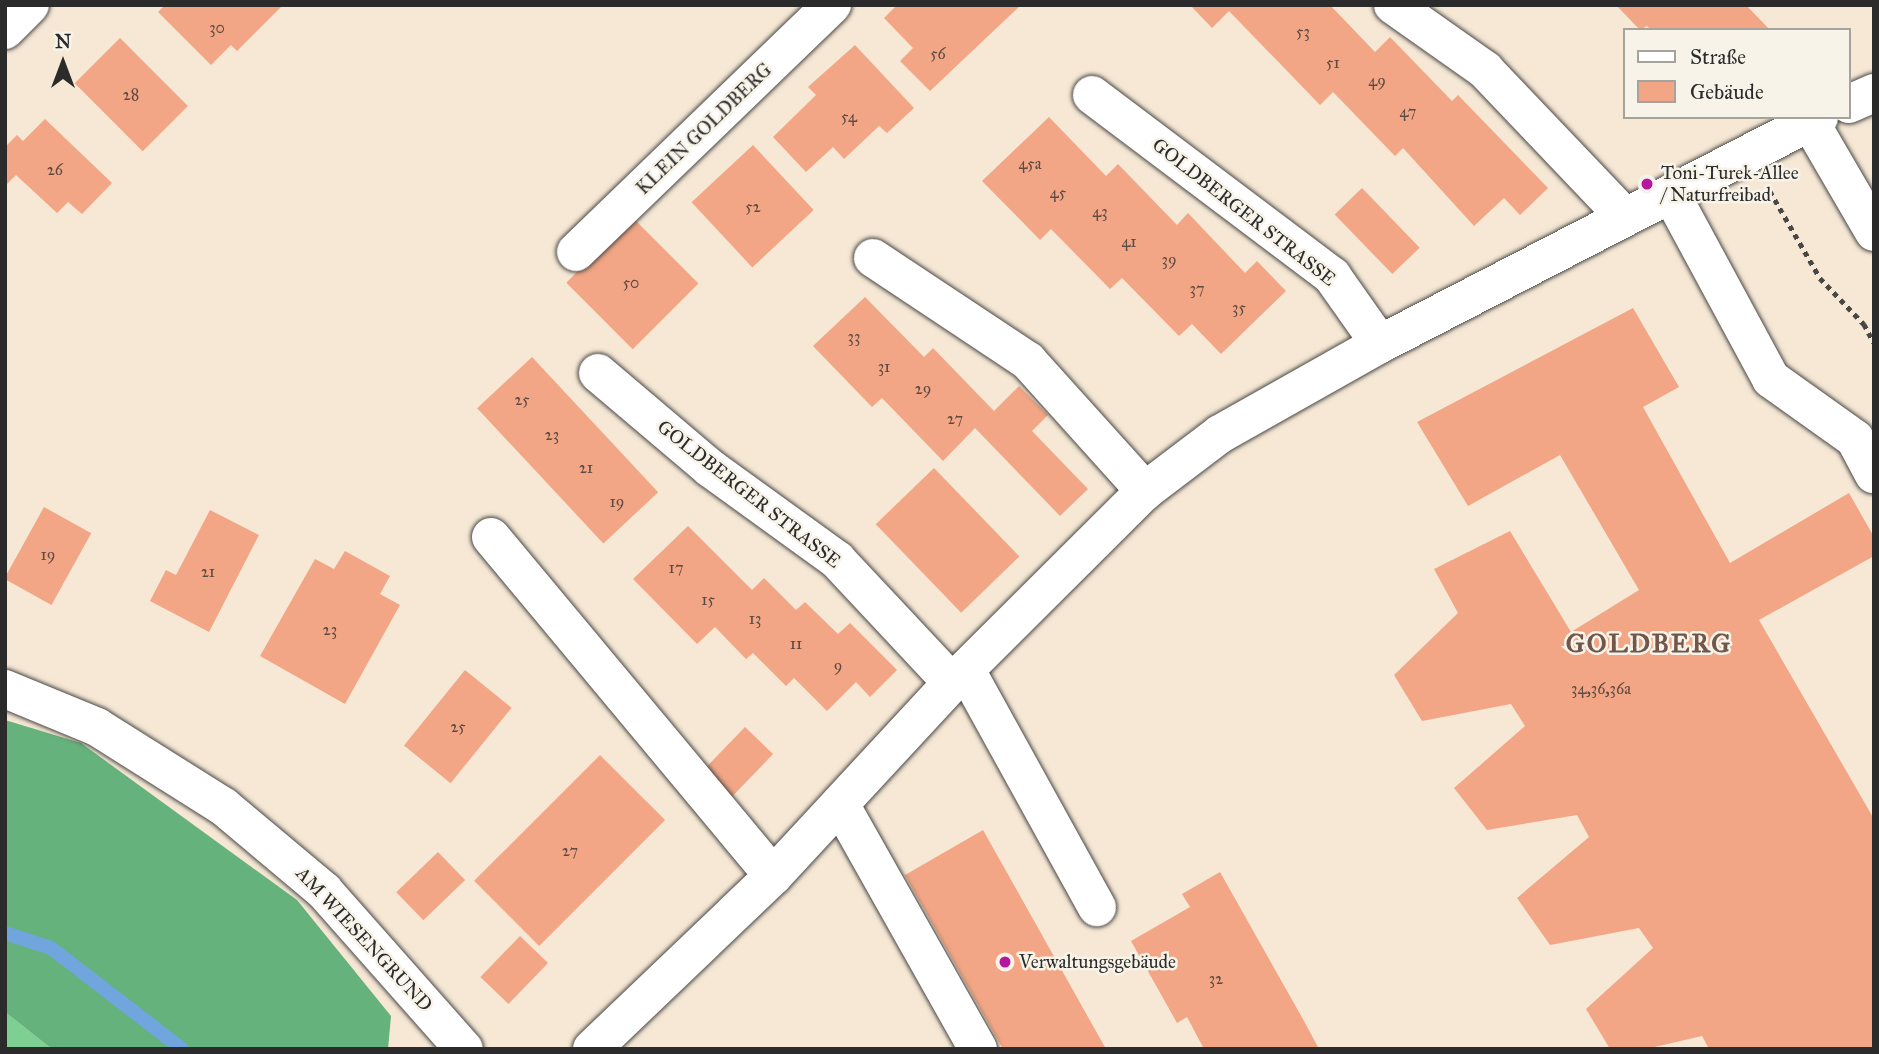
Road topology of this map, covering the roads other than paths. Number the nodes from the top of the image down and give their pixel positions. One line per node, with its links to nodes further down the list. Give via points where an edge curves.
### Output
1 (30, 5): 4 (street)
2 (832, 5): 12 (street, KLEIN GOLDBERG)
3 (1394, 5): 10 (street, via 1485,70)
4 (5, 30)
5 (1874, 93): 7 (street)
6 (1092, 95): 14 (street, GOLDBERGER STRASSE, via 1332,276)
7 (1851, 103)
8 (1815, 119): 9 (street); 11 (street)
9 (1671, 194): 10 (street); 16 (street, via 1771,379 1855,439)
10 (1625, 217): 14 (street)
11 (1874, 232)
12 (576, 252)
13 (873, 258): 17 (street, via 1028,361)
14 (1380, 344): 17 (street, via 1220,434)
15 (598, 373): 19 (street, GOLDBERGER STRASSE, via 709,468 837,559)
16 (1874, 474)
17 (1145, 491): 19 (street)
18 (491, 537): 22 (street)
19 (959, 676): 21 (street); 23 (street, GOLDBERGER STRASSE)
20 (5, 689): 24 (street, AM WIESENGRUND, via 97,727 167,767 234,814 324,891)
21 (840, 804): 22 (street); 26 (street)
22 (773, 876): 25 (street)
23 (1097, 907)
24 (464, 1049)
25 (592, 1049)
26 (978, 1049)

